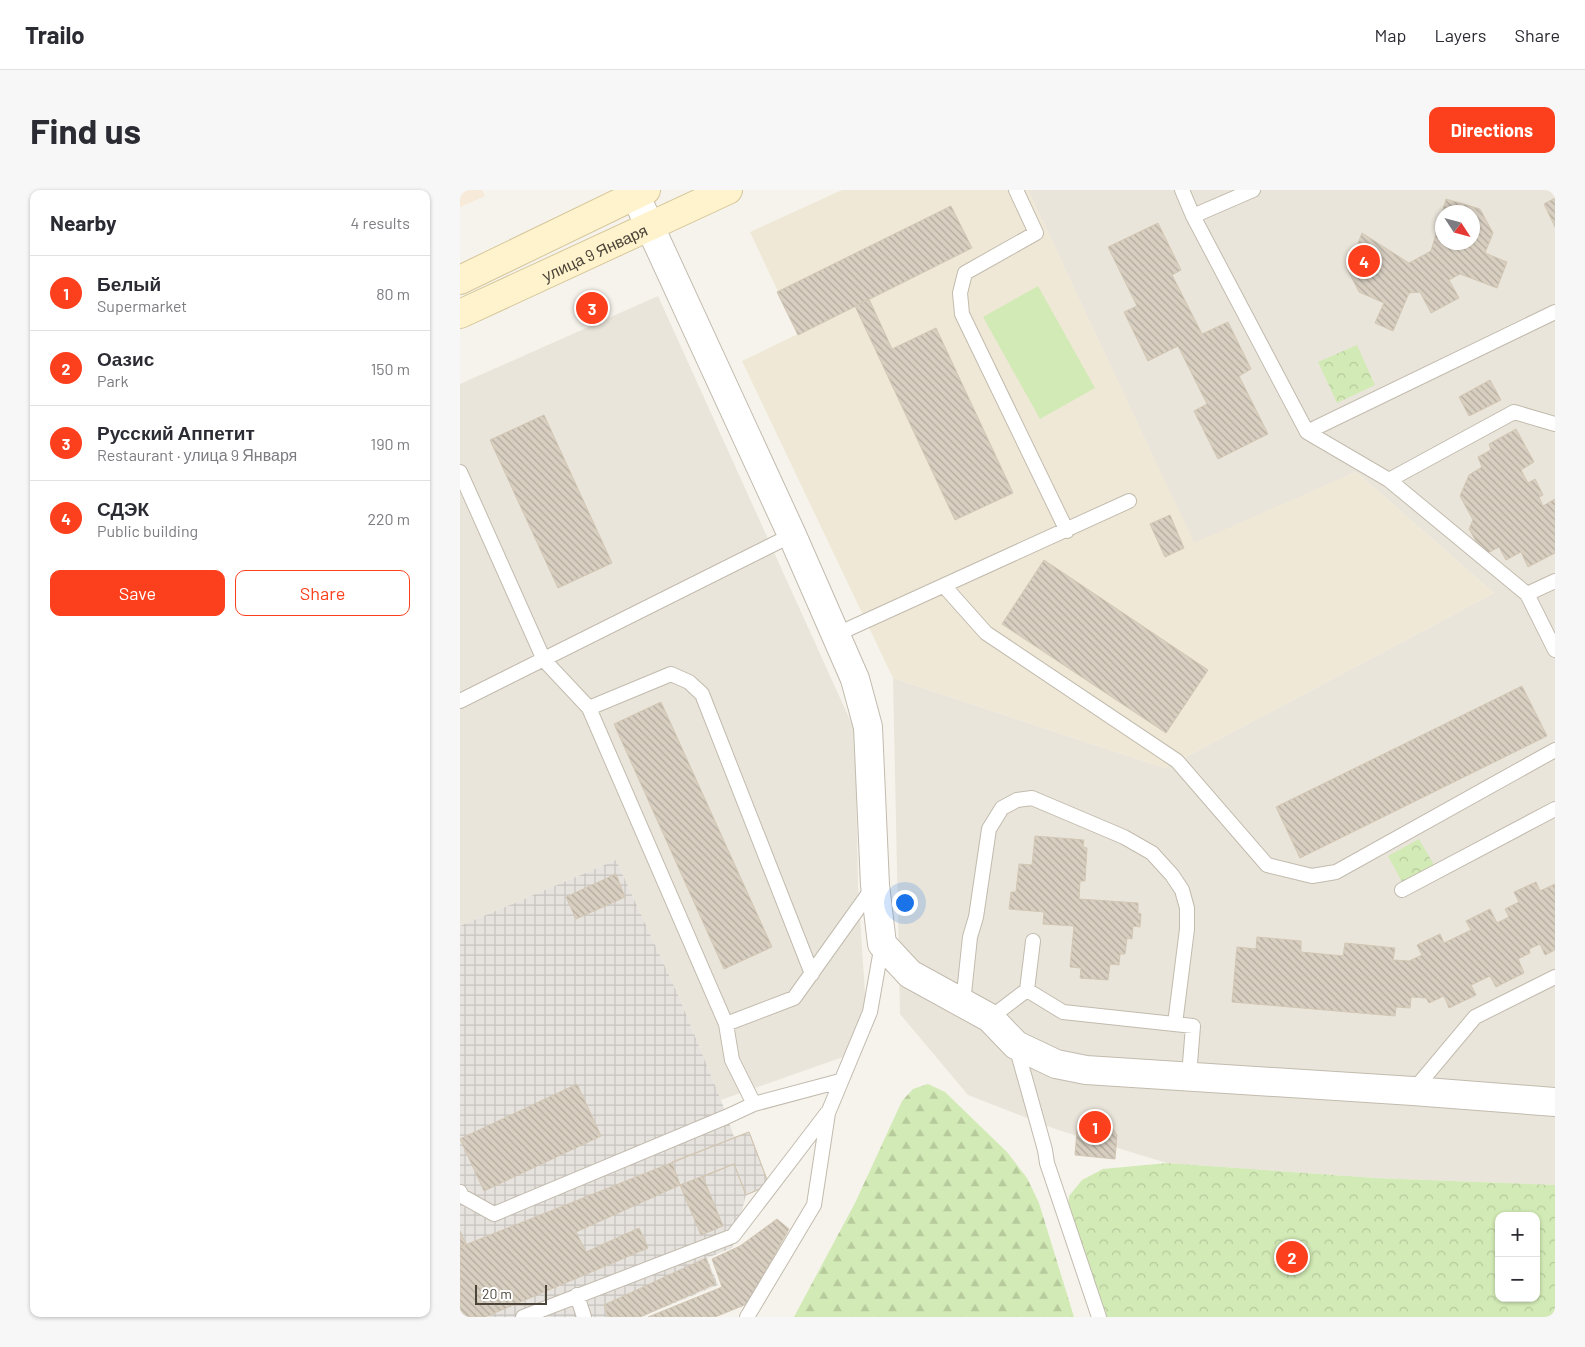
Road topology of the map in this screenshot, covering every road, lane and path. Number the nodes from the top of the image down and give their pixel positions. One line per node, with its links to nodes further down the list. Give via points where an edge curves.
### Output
1 (728, 190): 7 (main road, улица 9 Января)
2 (1016, 190): 16 (lane, via 1036,234 965,273 960,293 962,314)
3 (1182, 190): 6 (lane)
4 (1253, 190): 6 (lane)
5 (638, 192): 7 (street); 8 (main road, улица 9 Января)
6 (1193, 216): 12 (lane)
7 (650, 227): 10 (main road, улица 9 Января); 17 (street)
8 (460, 280)
9 (1555, 312): 12 (lane)
10 (460, 314)
11 (1555, 424): 14 (lane, via 1514,412)
12 (1307, 432): 14 (lane)
13 (460, 472): 23 (lane)
14 (1389, 480): 20 (lane)
15 (1129, 501): 16 (lane)
16 (1067, 531): 19 (lane)
17 (792, 535): 21 (street); 23 (lane)
18 (1555, 581): 20 (lane)
19 (945, 587): 21 (lane); 26 (lane, via 986,633 1177,761 1267,865 1312,876 1336,872)
20 (1528, 594): 22 (lane)
21 (835, 635): 28 (street, via 855,679 868,727)
22 (1555, 650)
23 (544, 660): 24 (lane); 25 (lane)
24 (460, 701)
25 (589, 708): 32 (lane, via 671,674 689,682 702,694); 37 (lane)
26 (1555, 750)
27 (1555, 809): 29 (lane)
28 (875, 885): 31 (street); 32 (lane)
29 (1402, 890)
30 (1034, 941): 34 (lane)
31 (882, 944): 35 (street, via 910,974); 41 (lane, via 870,1012)
32 (812, 974): 37 (lane, via 794,998)
33 (1555, 977): 42 (lane, via 1475,1018)
34 (1027, 990): 36 (lane); 38 (lane, via 1063,1012)
35 (963, 1003): 36 (street); 38 (lane, via 970,937 989,829 1002,808 1017,800 1032,798 1124,837 1152,853 1182,890 1187,908 1187,929)
36 (990, 1018): 39 (street)
37 (726, 1024): 44 (lane, via 732,1060)
38 (1175, 1024): 40 (lane, via 1193,1026)
39 (1016, 1045): 40 (street, via 1056,1064 1086,1070); 51 (lane, via 1047,1163)
40 (1189, 1076): 42 (street)
41 (840, 1082): 44 (lane); 45 (lane)
42 (1413, 1090): 43 (street)
43 (1555, 1102)
44 (754, 1104): 46 (lane, via 494,1214)
45 (828, 1113): 47 (lane, via 733,1236); 50 (lane, via 814,1205)
46 (460, 1192)
47 (577, 1295): 48 (lane); 49 (lane)
48 (523, 1317)
49 (584, 1317)
50 (747, 1317)
51 (1100, 1317)

